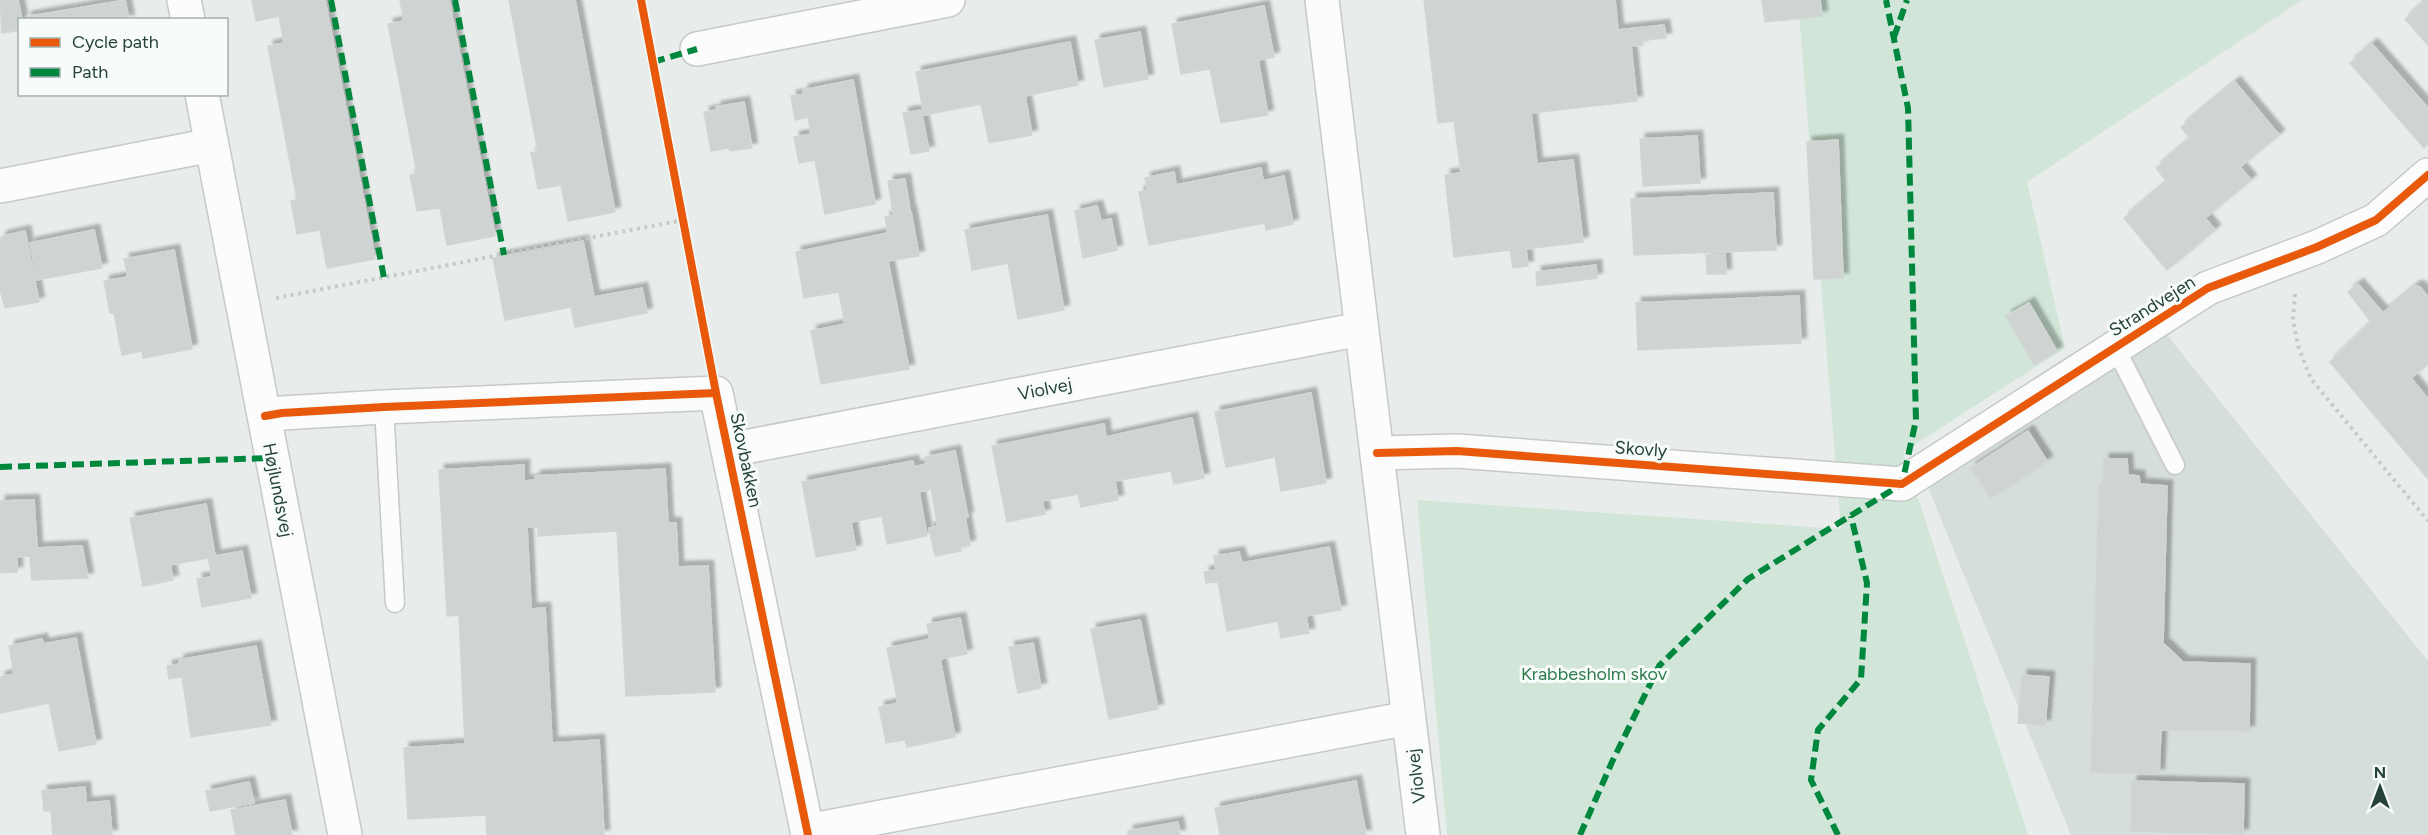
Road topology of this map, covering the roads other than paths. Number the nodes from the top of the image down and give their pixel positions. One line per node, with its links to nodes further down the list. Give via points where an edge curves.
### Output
1 (184, 0): 4 (street)
2 (948, 0): 5 (street)
3 (1322, 0): 10 (street, Violvej)
4 (188, 18)
5 (697, 49)
6 (202, 96): 7 (street, Højlundsvej)
7 (212, 145): 9 (street); 13 (street, Højlundsvej)
8 (2428, 175): 11 (street, Strandvejen, via 2376,220 2318,247 2208,288)
9 (0, 186)
10 (1361, 328): 14 (street, Violvej); 15 (street, Violvej)
11 (2115, 347): 16 (lane); 17 (street, Strandvejen)
12 (384, 407): 13 (street, Skovbakken); 14 (street, Skovbakken, via 716,393); 18 (lane)
13 (265, 416): 21 (street, Højlundsvej)
14 (729, 450): 20 (street, Skovbakken)
15 (1377, 453): 17 (street, Skovly, via 1457,451); 19 (street, Violvej)
16 (2175, 465)
17 (1902, 484)
18 (395, 603)
19 (1409, 718): 20 (street); 22 (street, Violvej)
20 (807, 833)
21 (345, 835)
22 (1423, 835)

